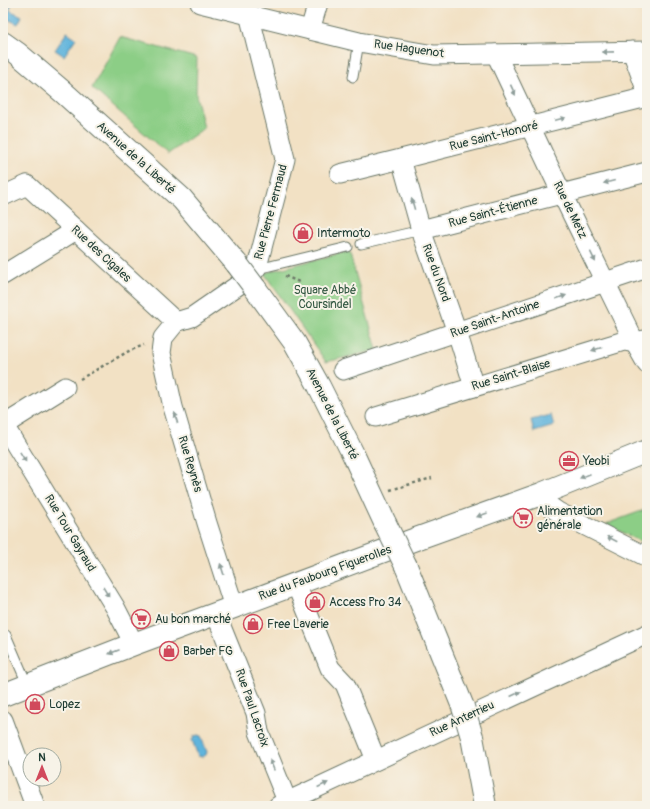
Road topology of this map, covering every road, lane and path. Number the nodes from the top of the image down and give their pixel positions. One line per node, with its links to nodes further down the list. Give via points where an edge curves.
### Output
1 (200, 3): 3 (street, Rue Haguenot)
2 (318, 3): 4 (street)
3 (249, 14): 4 (street, Rue Haguenot); 25 (street, Rue Pierre Fermaud, via 285,159)
4 (310, 30): 5 (street, Rue Haguenot)
5 (359, 42): 9 (street, Rue Haguenot, via 434,55); 10 (lane)
6 (3, 43): 11 (main road, Avenue de la Liberté)
7 (640, 51): 9 (street, Rue Haguenot, one-way to 9); 12 (street)
8 (3, 54): 11 (main road, Avenue de la Liberté)
9 (496, 54): 14 (street, Rue de Metz, one-way to 14)
10 (353, 77)
11 (63, 92): 25 (main road, Avenue de la Liberté, via 182,199)
12 (647, 92)
13 (647, 97): 14 (street, Rue Saint-Honoré, one-way to 13)
14 (530, 126): 15 (street, Rue Saint-Honoré); 18 (street, Rue de Metz)
15 (400, 159): 17 (street, Rue Saint-Honoré); 21 (street, Rue du Nord, one-way to 15)
16 (647, 172): 18 (street, Rue Saint-Étienne, one-way to 18)
17 (340, 174)
18 (562, 194): 21 (street, Rue Saint-Étienne); 27 (street, Rue de Metz, one-way to 27)
19 (3, 196): 20 (street, Rue des Cigales, via 27,185)
20 (76, 230): 26 (street); 28 (street, Rue des Cigales)
21 (421, 230): 22 (lane, Rue Saint-Étienne); 29 (street, Rue du Nord)
22 (361, 244)
23 (348, 247): 25 (lane)
24 (647, 268): 27 (street, Rue Saint-Antoine)
25 (250, 273): 28 (street, Rue Pierre Fermaud, via 250,277 192,317); 41 (main road, Avenue de la Liberté, via 319,386)
26 (3, 274)
27 (605, 282): 29 (street, Rue Saint-Antoine, one-way to 27); 31 (street, Rue de Metz)
28 (176, 322): 30 (street)
29 (458, 332): 33 (street, Rue Saint-Antoine); 35 (street, Rue du Nord)
30 (163, 338): 34 (path, via 129,351); 44 (street, Rue Reynès, one-way to 30, via 208,523 173,407 160,353)
31 (641, 341): 32 (street, Rue de Metz); 35 (street, Rue Saint-Blaise, one-way to 35, via 624,341)
32 (647, 364)
33 (343, 370)
34 (65, 387): 37 (street)
35 (474, 387): 36 (street, Rue Saint-Blaise)
36 (376, 417)
37 (4, 425): 47 (street, Rue Tour Gayraud, one-way to 47, via 115,607)
38 (647, 451): 40 (main road, Rue du Faubourg Figuerolles, one-way to 40)
39 (432, 478): 41 (path)
40 (541, 494): 42 (street, one-way to 40, via 558,512 548,505); 43 (main road, Rue du Faubourg Figuerolles, one-way to 43)
41 (373, 496): 54 (main road, Avenue de la Liberté, bridge, via 406,566 463,707 472,737)
42 (647, 557)
43 (296, 584): 44 (main road, Rue du Faubourg Figuerolles); 51 (street, via 330,668 344,684)
44 (225, 610): 47 (main road, Rue du Faubourg Figuerolles); 52 (street, Rue Paul Lacroix, one-way to 44)
45 (647, 634): 51 (street, Rue Anterrieu, one-way to 45)
46 (6, 635): 48 (lane)
47 (134, 644): 48 (main road, Rue du Faubourg Figuerolles, one-way to 48)
48 (28, 686): 49 (main road, Rue du Faubourg Figuerolles)
49 (3, 695)
50 (3, 720): 53 (street)
51 (376, 760): 52 (street, Rue Anterrieu, one-way to 51)
52 (282, 804)
53 (35, 806)
54 (485, 806)

